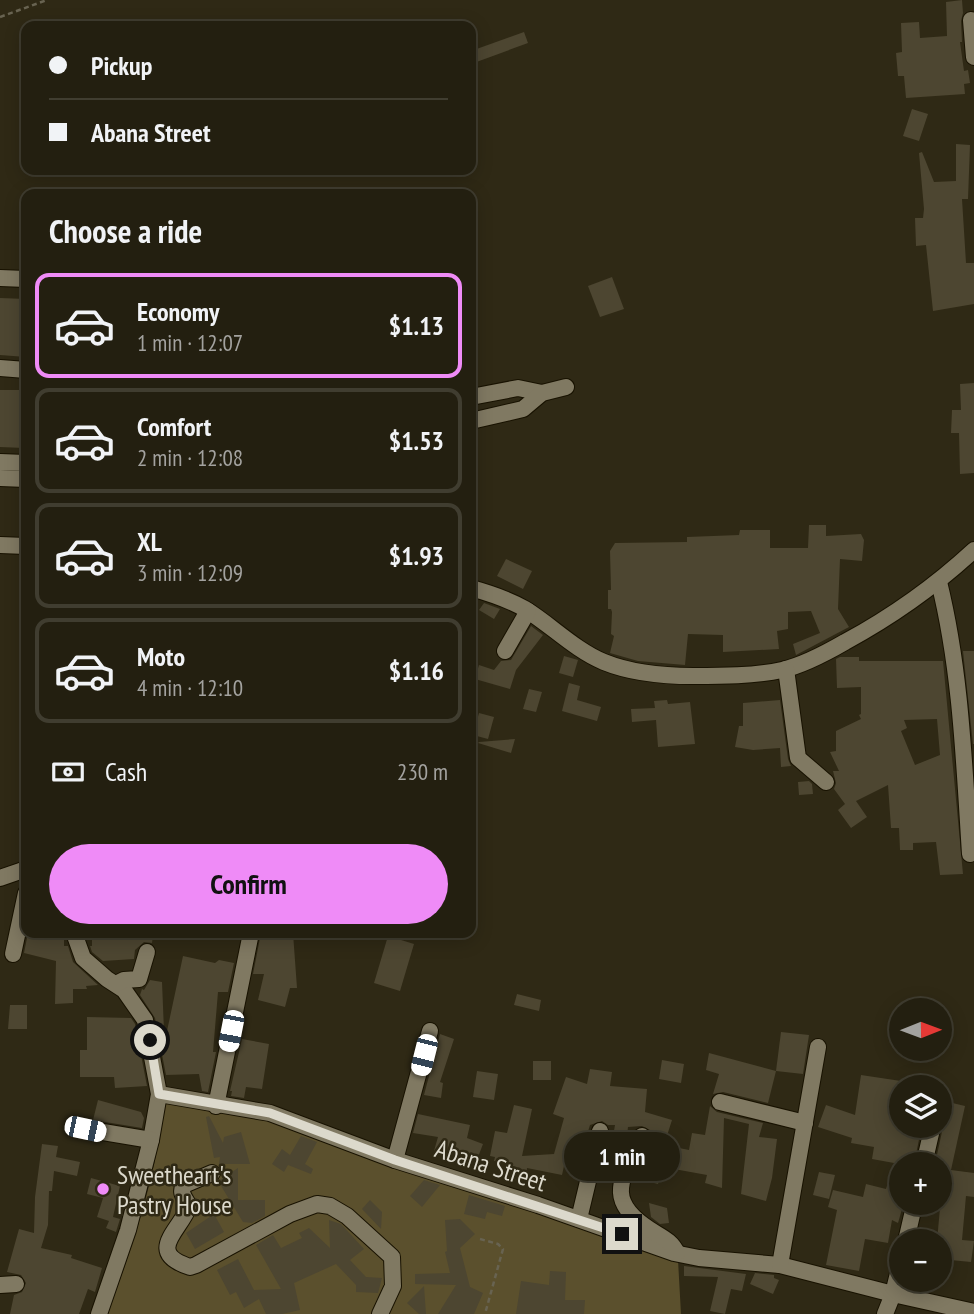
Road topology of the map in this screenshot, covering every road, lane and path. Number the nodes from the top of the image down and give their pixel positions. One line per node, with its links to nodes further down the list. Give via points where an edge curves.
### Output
1 (47, 0): 2 (path)
2 (0, 17)
3 (971, 20): 4 (street)
4 (974, 57)
5 (0, 278): 6 (street)
6 (21, 279)
7 (0, 368): 8 (street)
8 (21, 370)
9 (566, 387): 10 (street)
10 (542, 393): 11 (street, via 518,388); 12 (street, via 523,409)
11 (476, 396)
12 (476, 420)
13 (0, 462): 14 (street)
14 (21, 463)
15 (0, 478): 16 (street)
16 (21, 479)
17 (0, 545): 18 (street)
18 (21, 547)
19 (974, 550): 20 (street)
20 (939, 582): 24 (street, via 890,617 822,655); 26 (street, via 954,656)
21 (476, 589): 22 (street)
22 (528, 611): 23 (street); 24 (street, via 585,651 624,668 671,676)
23 (505, 650)
24 (786, 669): 25 (street, via 797,758)
25 (826, 782)
26 (970, 854)
27 (21, 871): 28 (street)
28 (0, 878)
29 (21, 916): 33 (street)
30 (76, 938): 34 (street, via 83,958)
31 (250, 938): 39 (street)
32 (147, 952): 34 (street, via 139,979)
33 (13, 954)
34 (116, 984): 37 (street, via 145,1020)
35 (430, 1031): 45 (street)
36 (818, 1048): 40 (street)
37 (159, 1094): 39 (street, Abana Street); 44 (street)
38 (720, 1102): 40 (street)
39 (216, 1105): 45 (street, Abana Street, via 270,1113)
40 (805, 1123): 50 (street)
41 (85, 1129): 44 (street)
42 (600, 1131): 47 (street)
43 (642, 1136): 49 (street, via 624,1173 621,1201 640,1223 669,1240)
44 (151, 1140): 53 (street, via 128,1230)
45 (395, 1160): 47 (street, Abana Street)
46 (212, 1173): 54 (street, via 182,1188 189,1206 167,1243 172,1257 190,1267 290,1214 317,1204 330,1206 392,1257 393,1286)
47 (579, 1219): 49 (street, Abana Street)
48 (480, 1239): 55 (path, via 503,1250)
49 (678, 1254): 50 (street, Abana Street)
50 (780, 1265): 51 (street, Abana Street)
51 (893, 1294): 52 (street, Abana Street); 56 (street)
52 (974, 1312)
53 (99, 1314)
54 (380, 1314)
55 (485, 1314)
56 (885, 1314)

